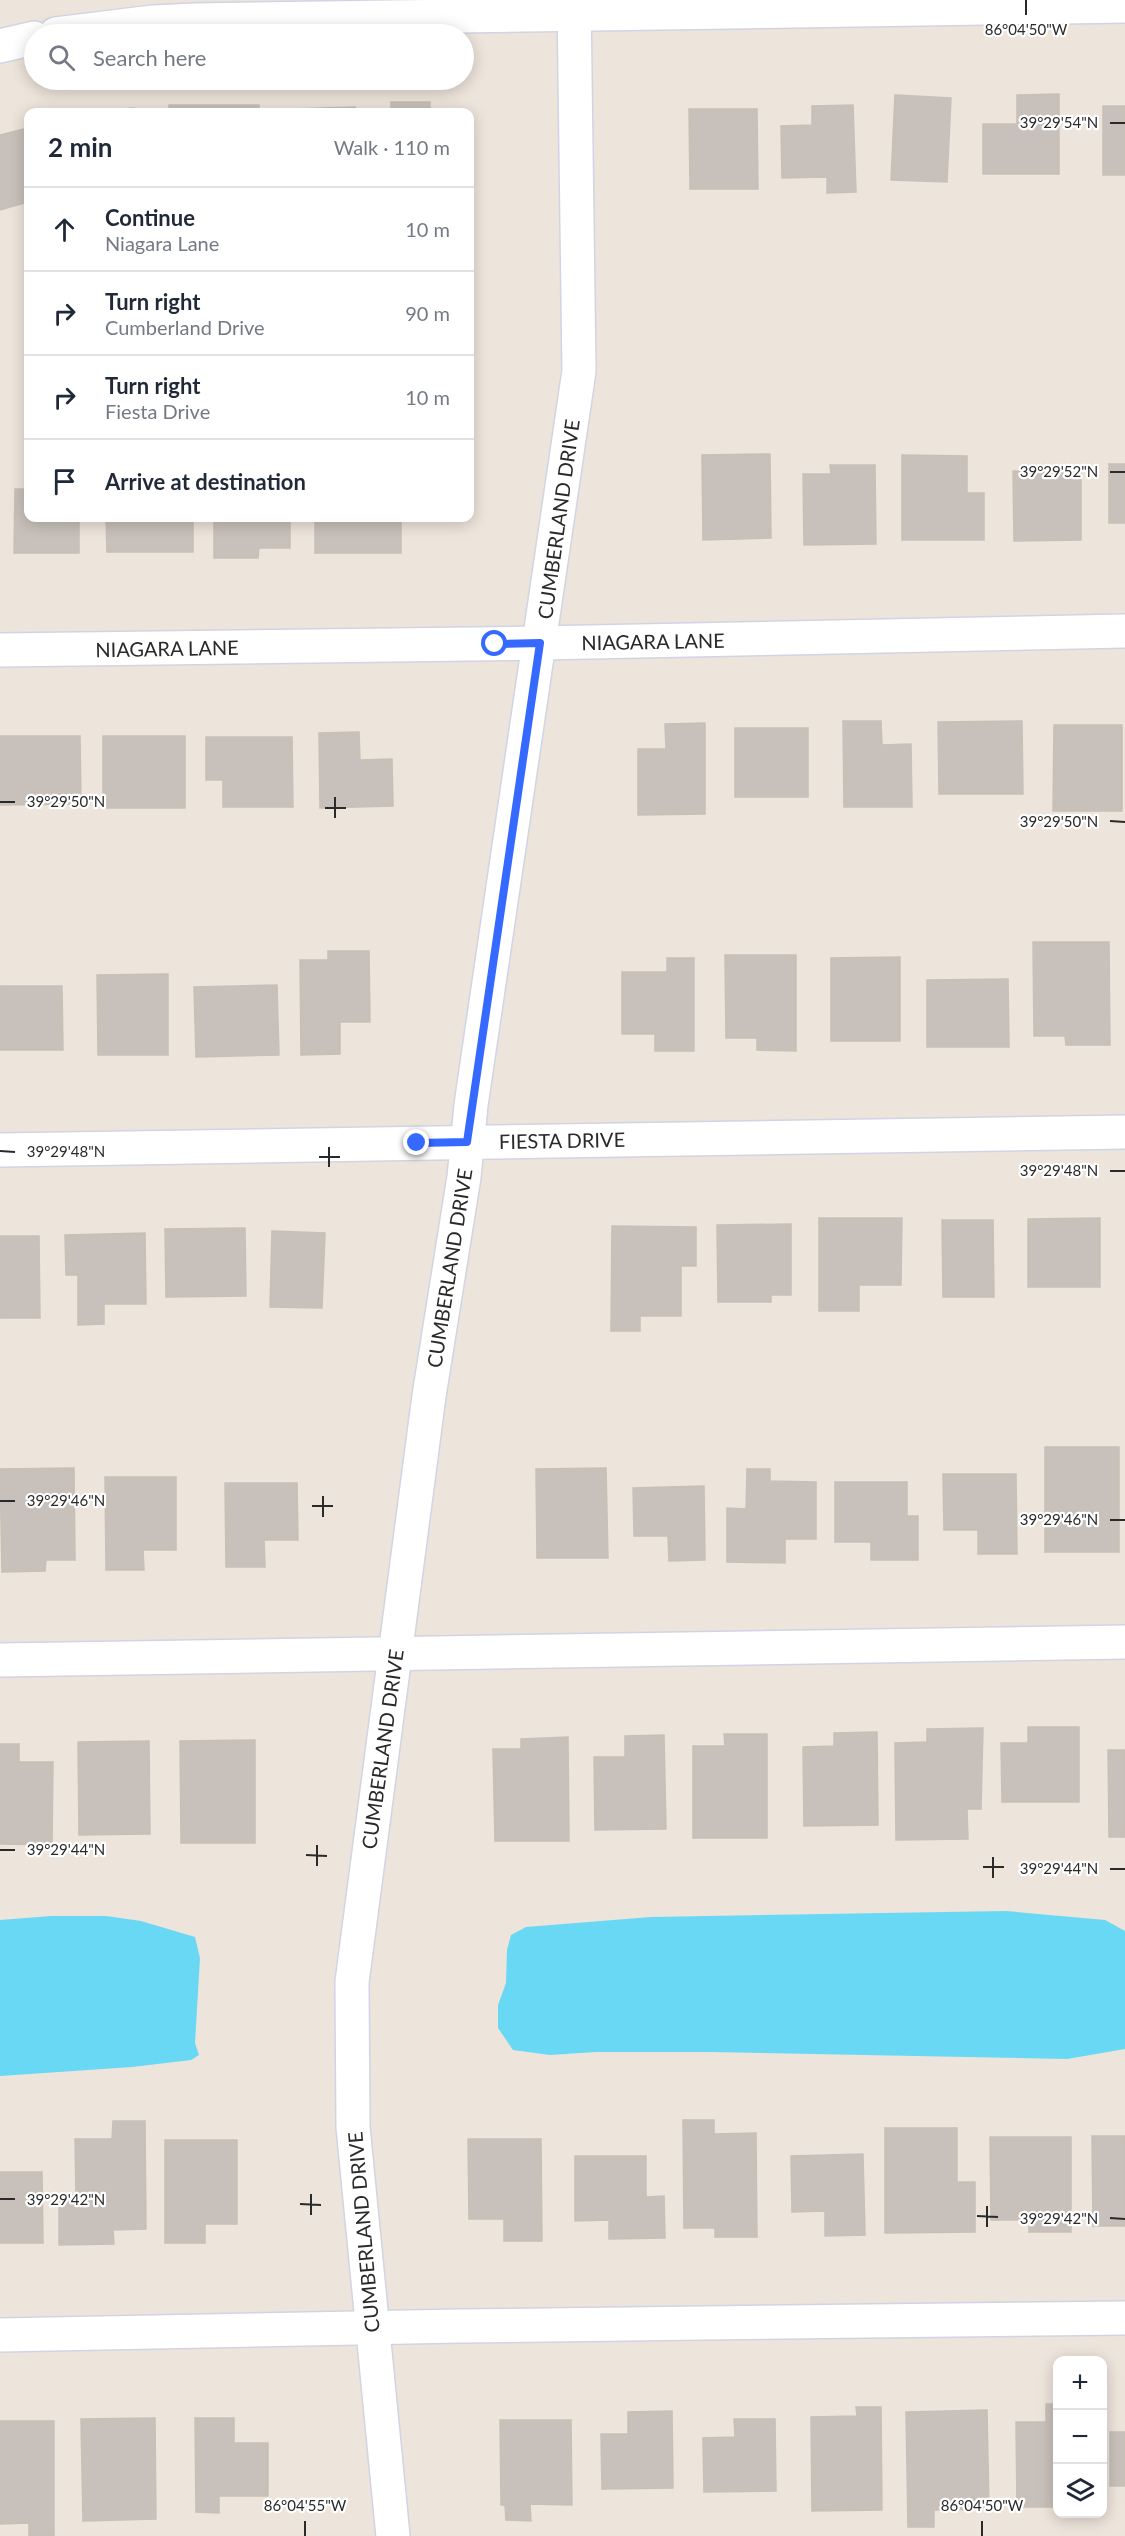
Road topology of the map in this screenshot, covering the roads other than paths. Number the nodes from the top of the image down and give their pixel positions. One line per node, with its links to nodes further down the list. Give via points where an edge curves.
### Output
1 (1125, 6): 2 (street)
2 (574, 8): 3 (street); 7 (street, CUMBERLAND DRIVE, via 579,371)
3 (137, 24)
4 (24, 40): 5 (street)
5 (0, 46)
6 (1125, 631): 7 (street, NIAGARA LANE)
7 (540, 643): 8 (street, NIAGARA LANE); 10 (street, CUMBERLAND DRIVE)
8 (0, 650)
9 (1125, 1132): 10 (street, FIESTA DRIVE)
10 (467, 1142): 11 (street, FIESTA DRIVE); 13 (street, CUMBERLAND DRIVE)
11 (0, 1150)
12 (1125, 1642): 13 (street)
13 (395, 1653): 14 (street); 16 (street, CUMBERLAND DRIVE, via 352,1982 353,2127)
14 (0, 1660)
15 (1125, 2318): 16 (street)
16 (371, 2328): 17 (street); 18 (street, CUMBERLAND DRIVE)
17 (0, 2335)
18 (393, 2536)

